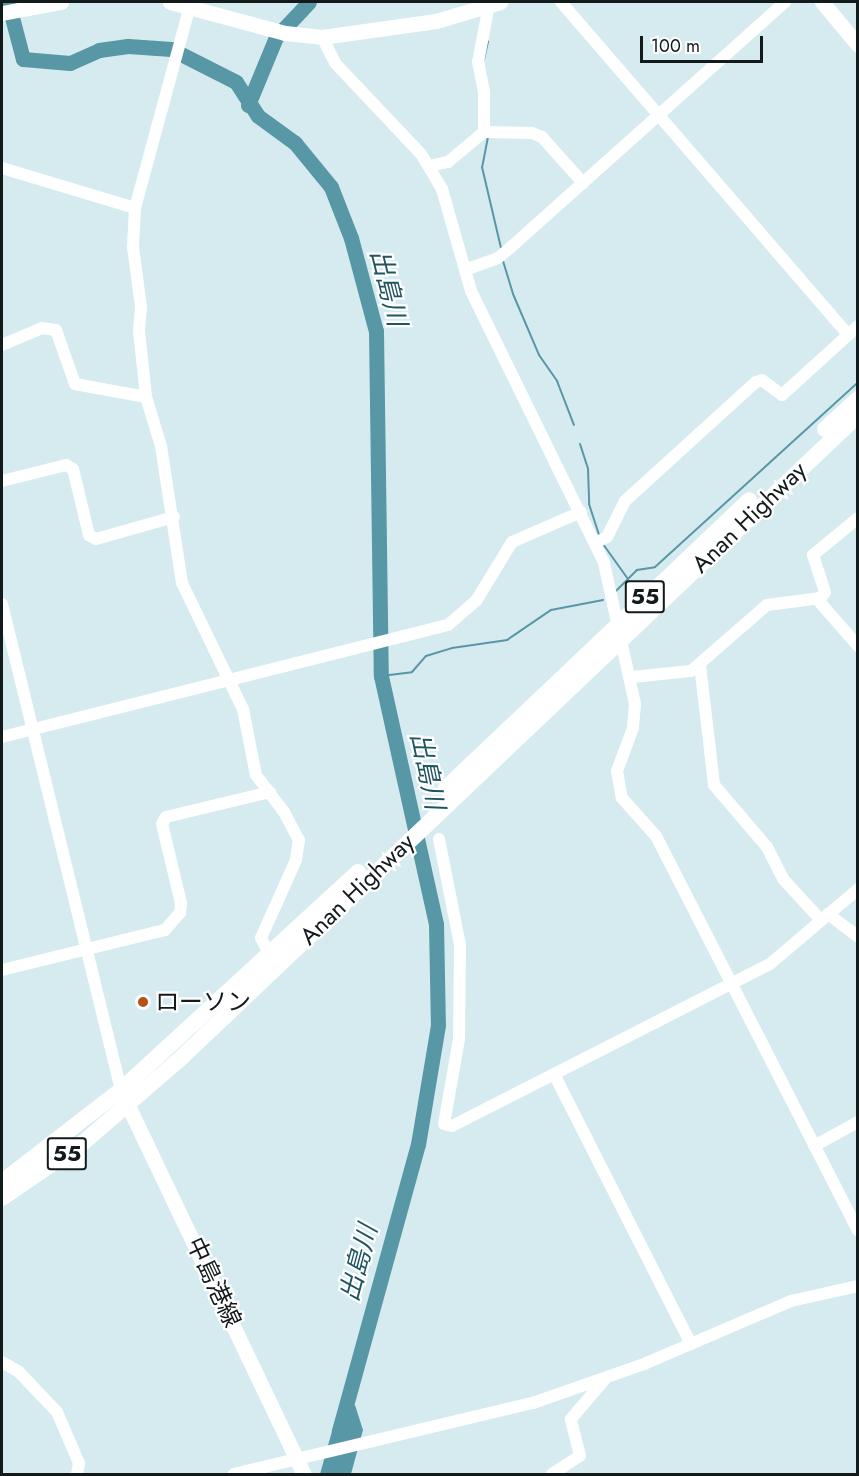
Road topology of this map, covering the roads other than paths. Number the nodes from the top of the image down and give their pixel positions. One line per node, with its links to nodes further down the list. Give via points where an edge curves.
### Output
1 (61, 2): 8 (main road)
2 (170, 2): 7 (main road)
3 (561, 2): 11 (street)
4 (785, 2): 11 (street)
5 (822, 2): 10 (main road)
6 (495, 3): 9 (main road, via 436,21); 12 (street, via 478,62 484,92)
7 (190, 4): 9 (main road, via 278,31); 16 (street)
8 (8, 12)
9 (322, 37): 13 (street, via 335,63)
10 (855, 38)
11 (660, 116): 15 (street); 18 (street)
12 (484, 132): 13 (street, via 448,162); 15 (street, via 542,137)
13 (430, 166): 17 (street, via 442,189)
14 (2, 168): 16 (street)
15 (583, 183): 17 (street, via 498,258)
16 (135, 208): 20 (street, via 133,247)
17 (465, 270): 24 (street, via 484,321)
18 (853, 330): 27 (street, via 782,395 762,380 756,382 625,501 607,537)
19 (2, 345): 20 (street, via 42,328 56,330 75,384)
20 (146, 397): 25 (street, via 161,446)
21 (858, 399): 30 (highway, Anan Highway / 55)
22 (858, 415): 31 (highway, Anan Highway / 55)
23 (2, 482): 25 (street, via 66,465 73,469 89,535 96,539)
24 (580, 512): 27 (street); 35 (street, via 512,542 464,616 448,625)
25 (174, 517): 35 (street, via 185,592)
26 (858, 518): 28 (street, via 813,555 825,592)
27 (597, 542): 30 (street)
28 (817, 599): 32 (street); 33 (street, via 767,605)
29 (2, 604): 36 (street)
30 (618, 622): 31 (street); 39 (highway, Anan Highway / 55)
31 (622, 642): 34 (street); 39 (highway, Anan Highway / 55)
32 (858, 646)
33 (700, 665): 34 (street, via 691,671); 43 (street, via 714,785 767,847 783,879)
34 (632, 677): 48 (street, via 633,728 617,771 618,786 656,836)
35 (230, 681): 36 (street); 38 (street, via 250,731 251,761)
36 (32, 729): 37 (street); 45 (street)
37 (2, 737)
38 (270, 792): 45 (street, via 166,817 162,824 180,914 165,930); 46 (street, via 294,831 299,851 261,938)
39 (437, 804): 41 (highway, Anan Highway / 55)
40 (439, 838): 49 (street, via 453,892 462,992 459,1039 444,1124 462,1122)
41 (394, 846): 46 (highway, Anan Highway / 55); 50 (highway, Anan Highway / 55)
42 (858, 889): 43 (street)
43 (824, 917): 44 (street); 48 (street, via 770,964)
44 (858, 937)
45 (86, 949): 47 (street); 50 (street)
46 (270, 954): 50 (highway, Anan Highway / 55)
47 (2, 970)
48 (730, 982): 49 (street); 52 (street)
49 (554, 1074): 57 (street)
50 (125, 1097): 53 (highway, Anan Highway / 55); 54 (highway, Anan Highway / 55); 60 (main road, 中島港線)
51 (858, 1122): 52 (street)
52 (814, 1146): 55 (street)
53 (2, 1182)
54 (2, 1198)
55 (858, 1230)
56 (858, 1286): 57 (street, via 790,1301)
57 (691, 1344): 59 (street)
58 (2, 1362): 61 (street, via 19,1372 57,1412 79,1463)
59 (605, 1379): 60 (street, via 533,1403); 64 (street, via 571,1419 580,1456)
60 (298, 1458): 62 (street); 63 (main road, 中島港線)
61 (77, 1474)
62 (234, 1474)
63 (304, 1474)
64 (552, 1474)

